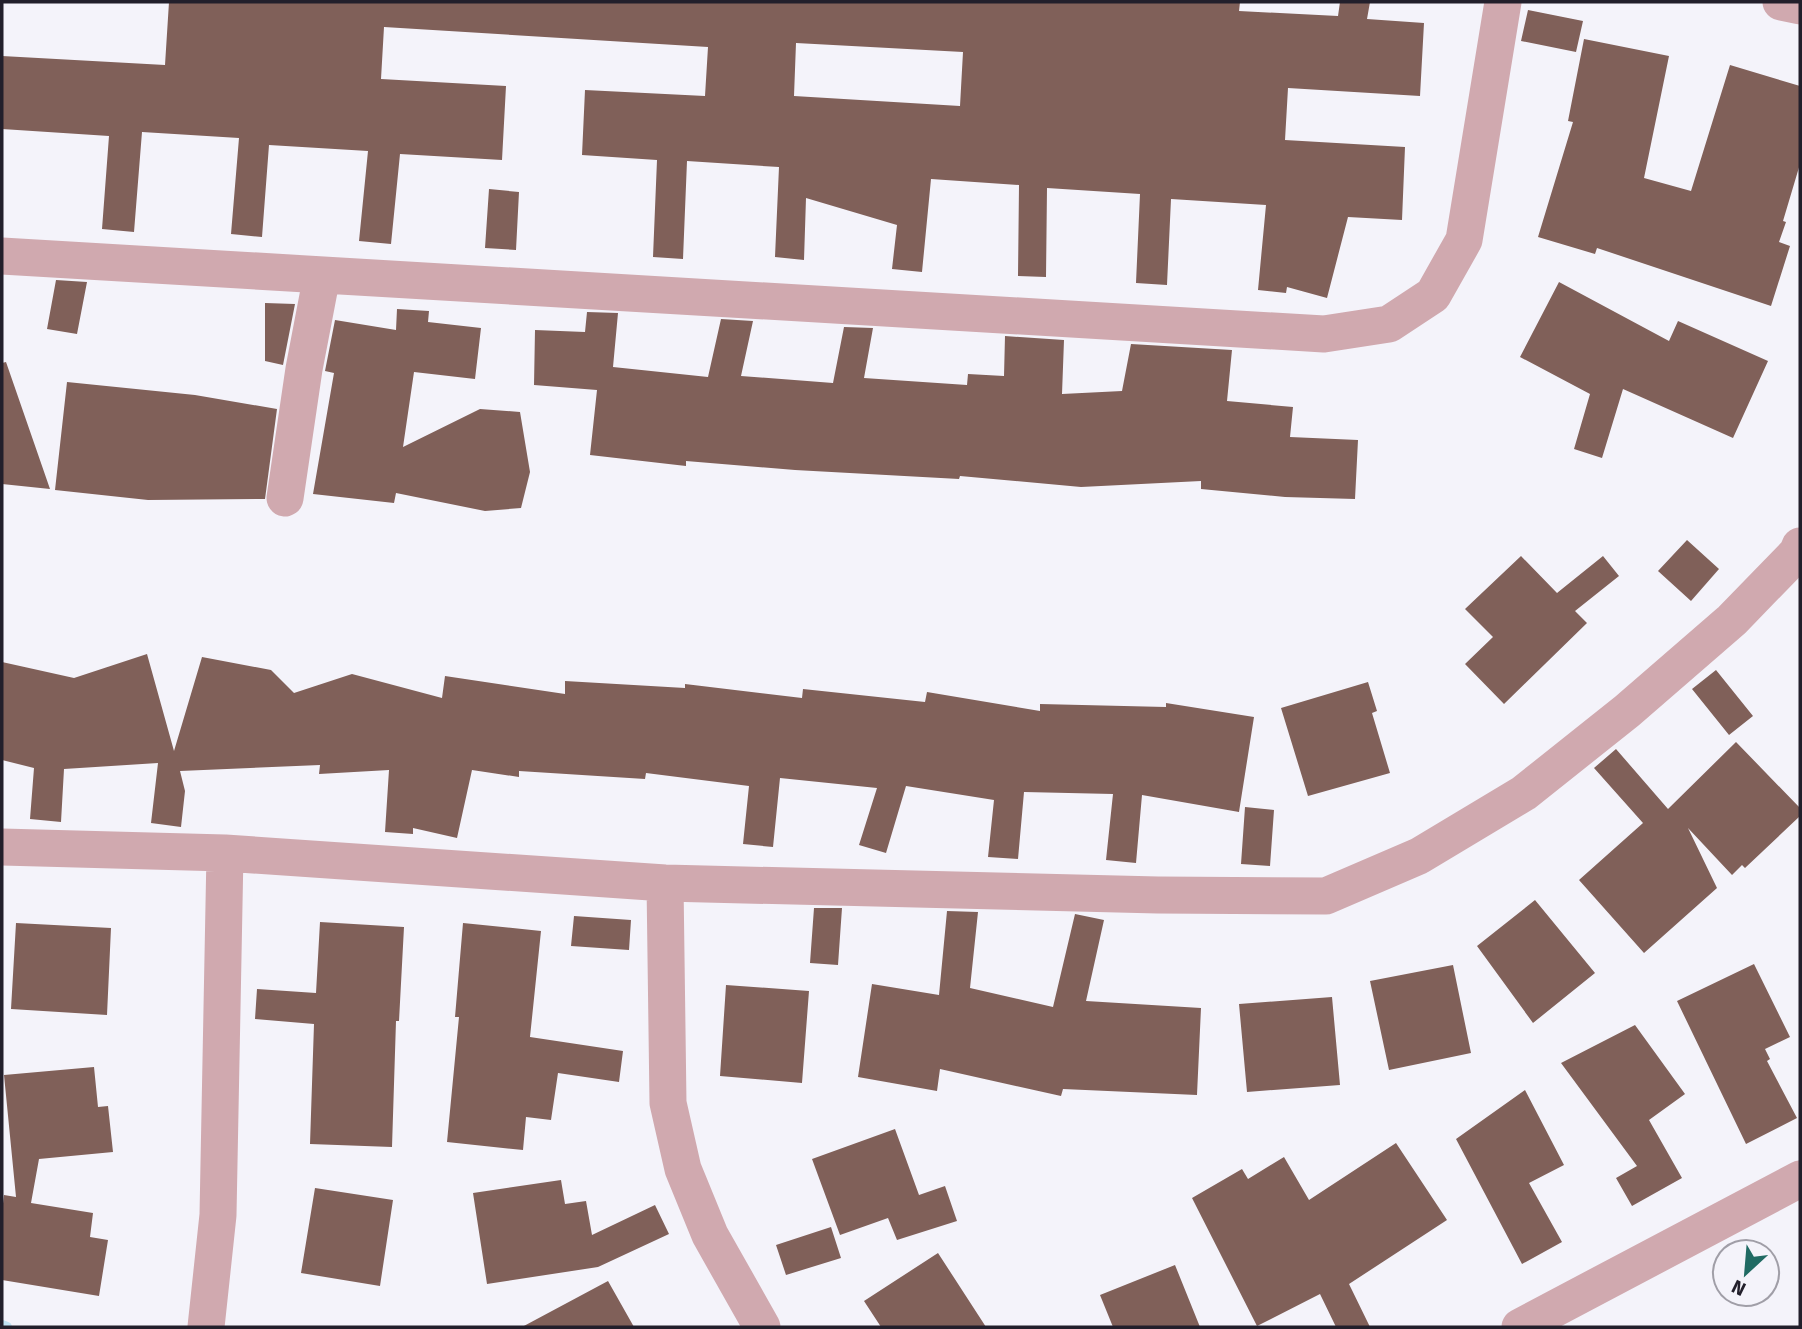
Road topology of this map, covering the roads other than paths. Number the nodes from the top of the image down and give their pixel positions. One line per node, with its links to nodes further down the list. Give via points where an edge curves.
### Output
1 (1503, 2): 5 (street, via 1464,240 1433,295 1389,324 1324,334)
2 (1781, 2): 3 (street)
3 (1800, 6)
4 (2, 256): 5 (street)
5 (322, 275): 6 (street)
6 (285, 498)
7 (1800, 546): 10 (street, via 1732,620 1524,793 1419,856 1325,896)
8 (2, 847): 9 (street)
9 (225, 853): 10 (street); 12 (street, via 218,1215)
10 (665, 883): 13 (street, via 668,1103 683,1169 710,1235)
11 (1800, 1179): 14 (street)
12 (205, 1327)
13 (762, 1327)
14 (1520, 1327)

